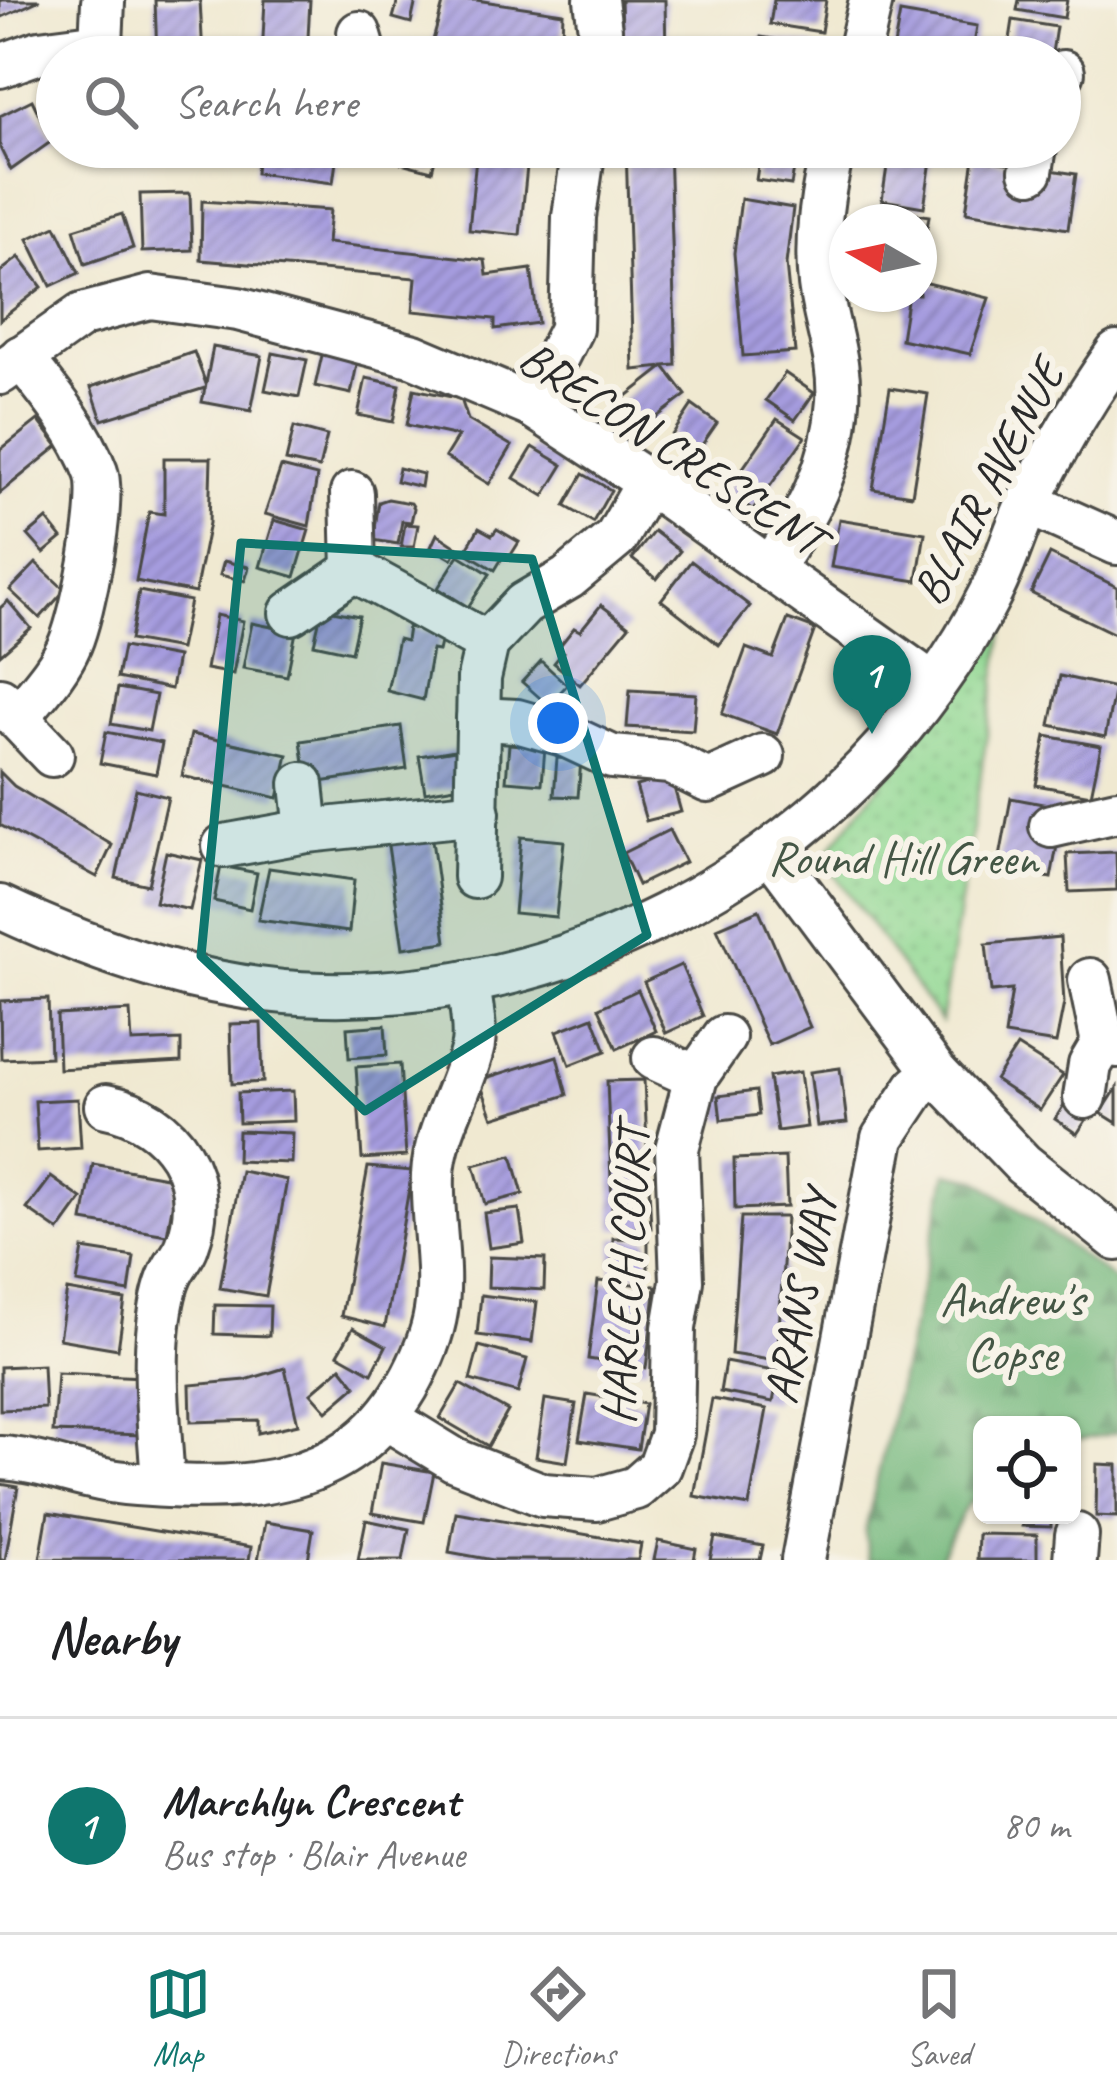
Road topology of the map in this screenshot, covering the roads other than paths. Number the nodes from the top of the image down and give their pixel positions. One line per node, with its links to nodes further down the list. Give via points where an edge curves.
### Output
1 (596, 0): 5 (street)
2 (871, 0): 6 (street)
3 (103, 2): 4 (street)
4 (102, 36)
5 (599, 36)
6 (862, 36)
7 (36, 53): 8 (street)
8 (0, 66)
9 (581, 168): 13 (street, via 571,328)
10 (831, 168): 18 (street, via 820,281 838,401 824,476)
11 (1117, 353): 16 (street, BLAIR AVENUE)
12 (10, 365): 13 (street, BRECON CRESCENT, via 82,315 150,297 238,309 414,356); 23 (street, via 74,427 98,477 93,550 71,641 55,672)
13 (532, 406): 14 (street, BRECON CRESCENT)
14 (648, 482): 18 (street, BRECON CRESCENT); 21 (street, via 616,538 524,604)
15 (352, 494): 19 (street)
16 (1028, 502): 17 (street); 22 (street, BLAIR AVENUE, via 991,594)
17 (1117, 543)
18 (770, 569): 22 (street, BRECON CRESCENT)
19 (354, 570): 20 (street); 21 (street)
20 (291, 613)
21 (487, 644): 24 (street)
22 (934, 686): 33 (street, BLAIR AVENUE, via 888,745)
23 (8, 708): 25 (street)
24 (478, 719): 26 (street, via 517,721 613,757 670,762 704,795); 29 (street)
25 (52, 755)
26 (764, 756)
27 (302, 784): 31 (street)
28 (1117, 811): 30 (street)
29 (478, 814): 31 (street); 34 (street)
30 (1051, 826)
31 (307, 831): 32 (street)
32 (224, 846)
33 (771, 852): 37 (street, BLAIR AVENUE, via 631,933); 41 (street)
34 (475, 878)
35 (0, 907): 37 (street, BLAIR AVENUE, via 158,969 264,989 342,994)
36 (1090, 980): 39 (street)
37 (468, 982): 46 (street, via 474,1040 433,1167 435,1318)
38 (724, 1037): 42 (street, HARLECH COURT)
39 (1110, 1045): 43 (street, via 1090,1065)
40 (654, 1058): 42 (street, HARLECH COURT)
41 (936, 1073): 45 (street, via 1023,1164); 49 (street, ARANS WAY, via 883,1138)
42 (696, 1077): 46 (street, HARLECH COURT, via 677,1149 682,1280 672,1434 660,1467 636,1488 597,1499 543,1495 455,1460)
43 (1085, 1097)
44 (106, 1106): 48 (street, via 146,1118 176,1116 188,1170 194,1215 158,1333)
45 (1117, 1239)
46 (388, 1418): 48 (street, via 342,1456 297,1477)
47 (0, 1458): 48 (street)
48 (163, 1484)
49 (803, 1560)

